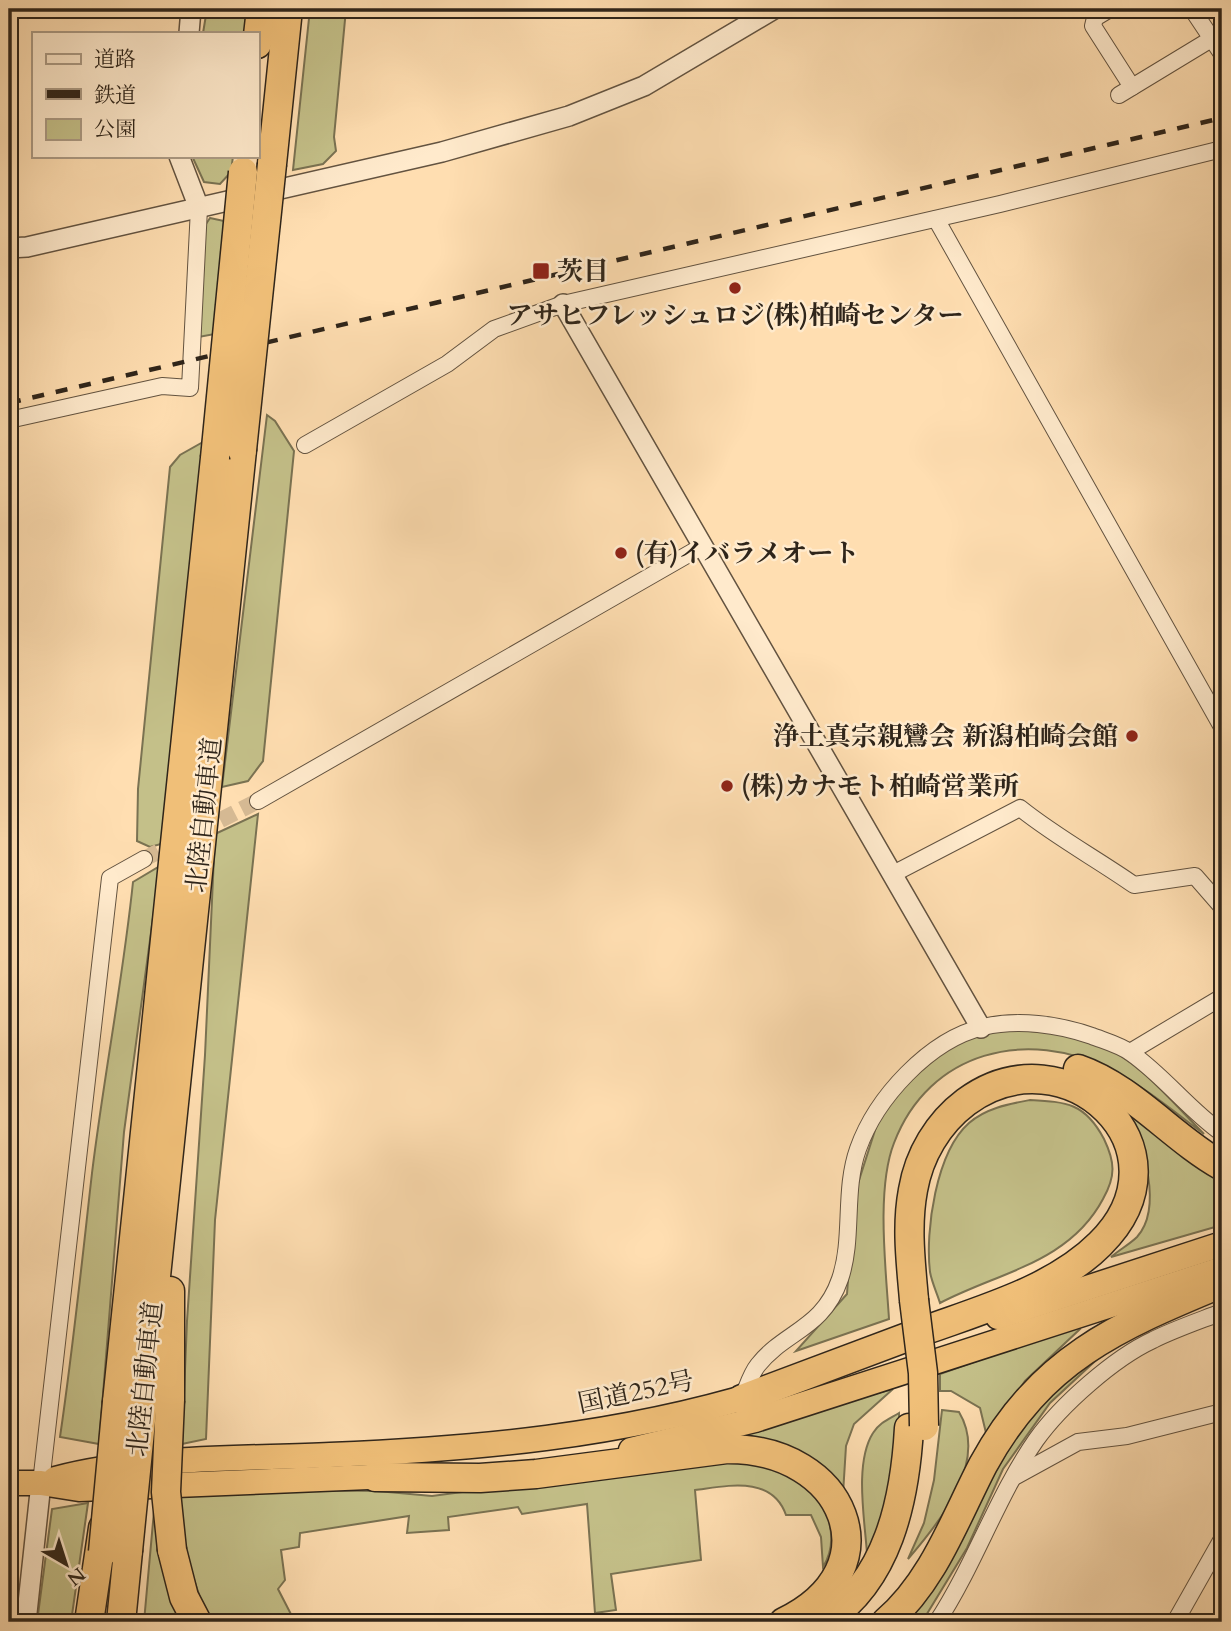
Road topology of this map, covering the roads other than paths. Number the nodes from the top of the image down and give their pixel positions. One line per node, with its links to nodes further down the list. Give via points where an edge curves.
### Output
1 (191, 9): 7 (street)
2 (261, 9): 8 (highway)
3 (288, 9): 36 (highway, 北陸自動車道, bridge)
4 (774, 9): 13 (street, via 644,86 569,116 505,136)
5 (1110, 9): 9 (street, via 1095,18 1093,26 1125,91)
6 (1192, 9): 9 (street)
7 (188, 32)
8 (258, 32)
9 (1219, 48)
10 (1222, 149): 14 (street)
11 (180, 158): 13 (street)
12 (244, 164): 36 (highway, 北陸自動車道, bridge, via 215,458)
13 (199, 208): 15 (street); 17 (street, via 190,388 162,386)
14 (936, 219): 16 (street); 20 (street)
15 (9, 248)
16 (563, 304): 18 (street, via 494,328 447,364); 19 (street)
17 (9, 420)
18 (305, 445)
19 (701, 547): 21 (street); 23 (street)
20 (1222, 727)
21 (258, 802)
22 (144, 859): 42 (street, via 110,878)
23 (893, 874): 24 (street, via 1020,808 1135,886 1195,876); 26 (street)
24 (1222, 907)
25 (1222, 997): 27 (street)
26 (981, 1028): 27 (street, via 1043,1024 1076,1030); 35 (street, via 951,1041 918,1064 894,1086 873,1116 858,1150 840,1280 820,1314 755,1368)
27 (1130, 1052): 28 (street)
28 (1222, 1133)
29 (1222, 1166): 33 (highway, via 1127,1096 1086,1072 1046,1062 1006,1065 985,1072 934,1107 905,1159 894,1204 893,1232)
30 (1222, 1244): 35 (highway, 国道252号)
31 (1222, 1269): 39 (highway, 国道252号, via 687,1438 538,1465)
32 (1222, 1283): 54 (highway, via 1115,1329 1037,1389 994,1447 920,1583)
33 (907, 1302): 35 (highway, via 913,1189 927,1148 954,1111 990,1088 1029,1079 1068,1084 1114,1115 1132,1150 1133,1189 1116,1226 1082,1260 1021,1293); 38 (highway, bridge, via 923,1373)
34 (1222, 1312): 40 (street, via 1151,1340 1105,1372 1063,1406)
35 (742, 1399): 42 (highway, 国道252号, via 664,1419 546,1440 430,1451 187,1462 80,1472)
36 (143, 1401): 44 (highway, 北陸自動車道, bridge); 44 (highway, 北陸自動車道, bridge, via 107,1504); 50 (highway, bridge, via 166,1492 172,1550 184,1597)
37 (1222, 1412): 40 (street, via 1127,1436 1078,1442)
38 (917, 1427): 52 (highway, via 882,1555 857,1593); 53 (highway, via 917,1488 897,1555 873,1596)
39 (375, 1477): 42 (highway, 国道252号, via 79,1489); 51 (highway, via 481,1478 727,1450 775,1454 823,1483 838,1506 845,1531 842,1563 833,1579 805,1609)
40 (1014, 1478): 55 (street, via 961,1585)
41 (9, 1483): 42 (highway, 国道252号)
42 (40, 1483): 46 (street)
43 (1222, 1539): 45 (street)
44 (109, 1552): 47 (highway); 48 (highway, 北陸自動車道); 49 (highway, 北陸自動車道)
45 (1183, 1618)
46 (26, 1622)
47 (89, 1622)
48 (96, 1622)
49 (121, 1622)
50 (197, 1622)
51 (784, 1622)
52 (822, 1622)
53 (846, 1622)
54 (886, 1622)
55 (937, 1622)

